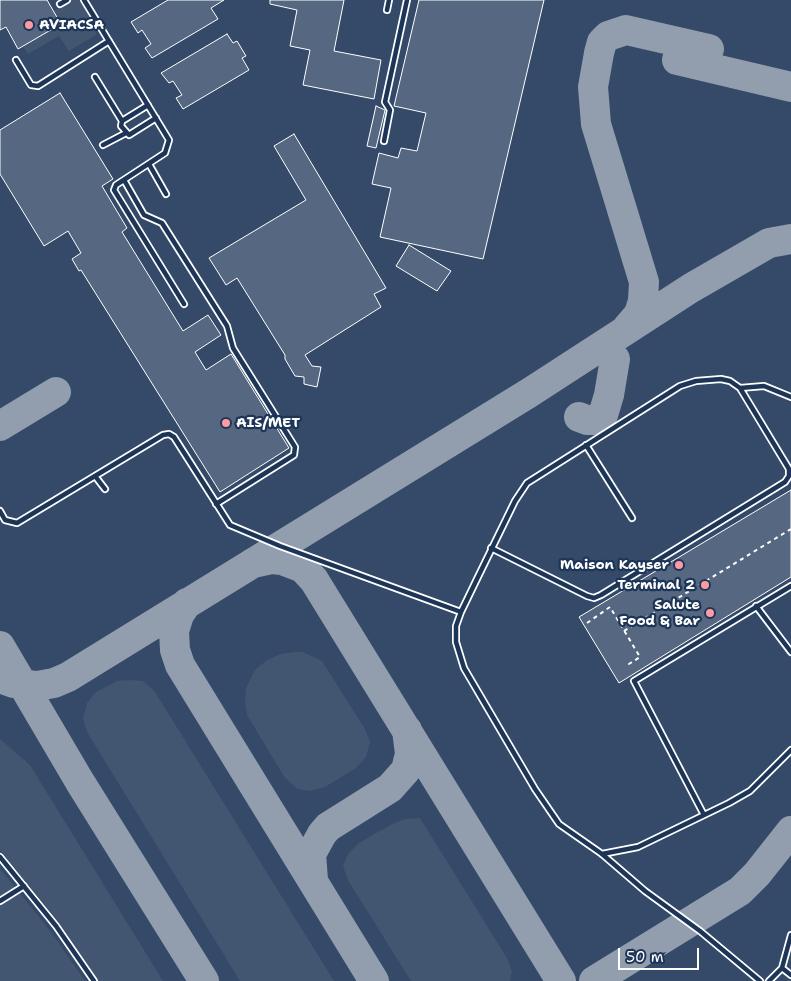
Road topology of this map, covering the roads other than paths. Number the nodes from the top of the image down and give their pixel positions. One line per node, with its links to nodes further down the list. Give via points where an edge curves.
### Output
1 (67, 0): 5 (lane)
2 (84, 0): 7 (lane)
3 (389, 0): 6 (lane)
4 (407, 0): 14 (lane, via 384,102 390,110)
5 (60, 4)
6 (387, 10)
7 (109, 41): 8 (lane, via 38,86 31,85); 10 (lane)
8 (16, 60)
9 (95, 77): 12 (lane)
10 (148, 104): 11 (lane); 12 (lane)
11 (156, 118): 13 (lane, via 132,134); 16 (lane, via 169,140 169,147)
12 (122, 121): 13 (lane)
13 (126, 134): 15 (lane)
14 (384, 141)
15 (103, 145)
16 (149, 164): 17 (lane); 18 (lane)
17 (124, 180): 19 (lane, via 114,190); 25 (lane, via 144,215 162,223 227,326 233,348 295,447 294,455)
18 (166, 194)
19 (184, 304)
20 (740, 388): 21 (lane, via 764,386); 22 (lane, via 721,379 680,386); 28 (lane, via 789,470 785,482 594,598)
21 (791, 397)
22 (586, 445): 27 (lane); 28 (lane, via 526,483)
23 (95, 476): 24 (lane); 25 (lane, via 169,434); 26 (lane, via 17,523 5,520)
24 (105, 489)
25 (216, 504): 31 (lane, via 230,525 238,530)
26 (0, 511)
27 (632, 518)
28 (491, 548): 31 (lane)
29 (791, 586): 30 (lane)
30 (756, 606): 32 (lane); 34 (lane, via 634,681)
31 (461, 612): 35 (lane, via 456,626 456,642 475,690 547,809 571,834)
32 (791, 652)
33 (791, 750): 34 (lane, via 750,791)
34 (704, 815): 35 (lane, via 638,848)
35 (602, 854): 43 (lane, via 645,892 700,931)
36 (0, 857): 37 (lane)
37 (24, 886): 38 (lane); 42 (lane)
38 (0, 901)
39 (791, 935): 40 (lane)
40 (782, 968): 41 (lane); 44 (lane)
41 (791, 975)
42 (94, 981)
43 (760, 981)
44 (769, 981)

